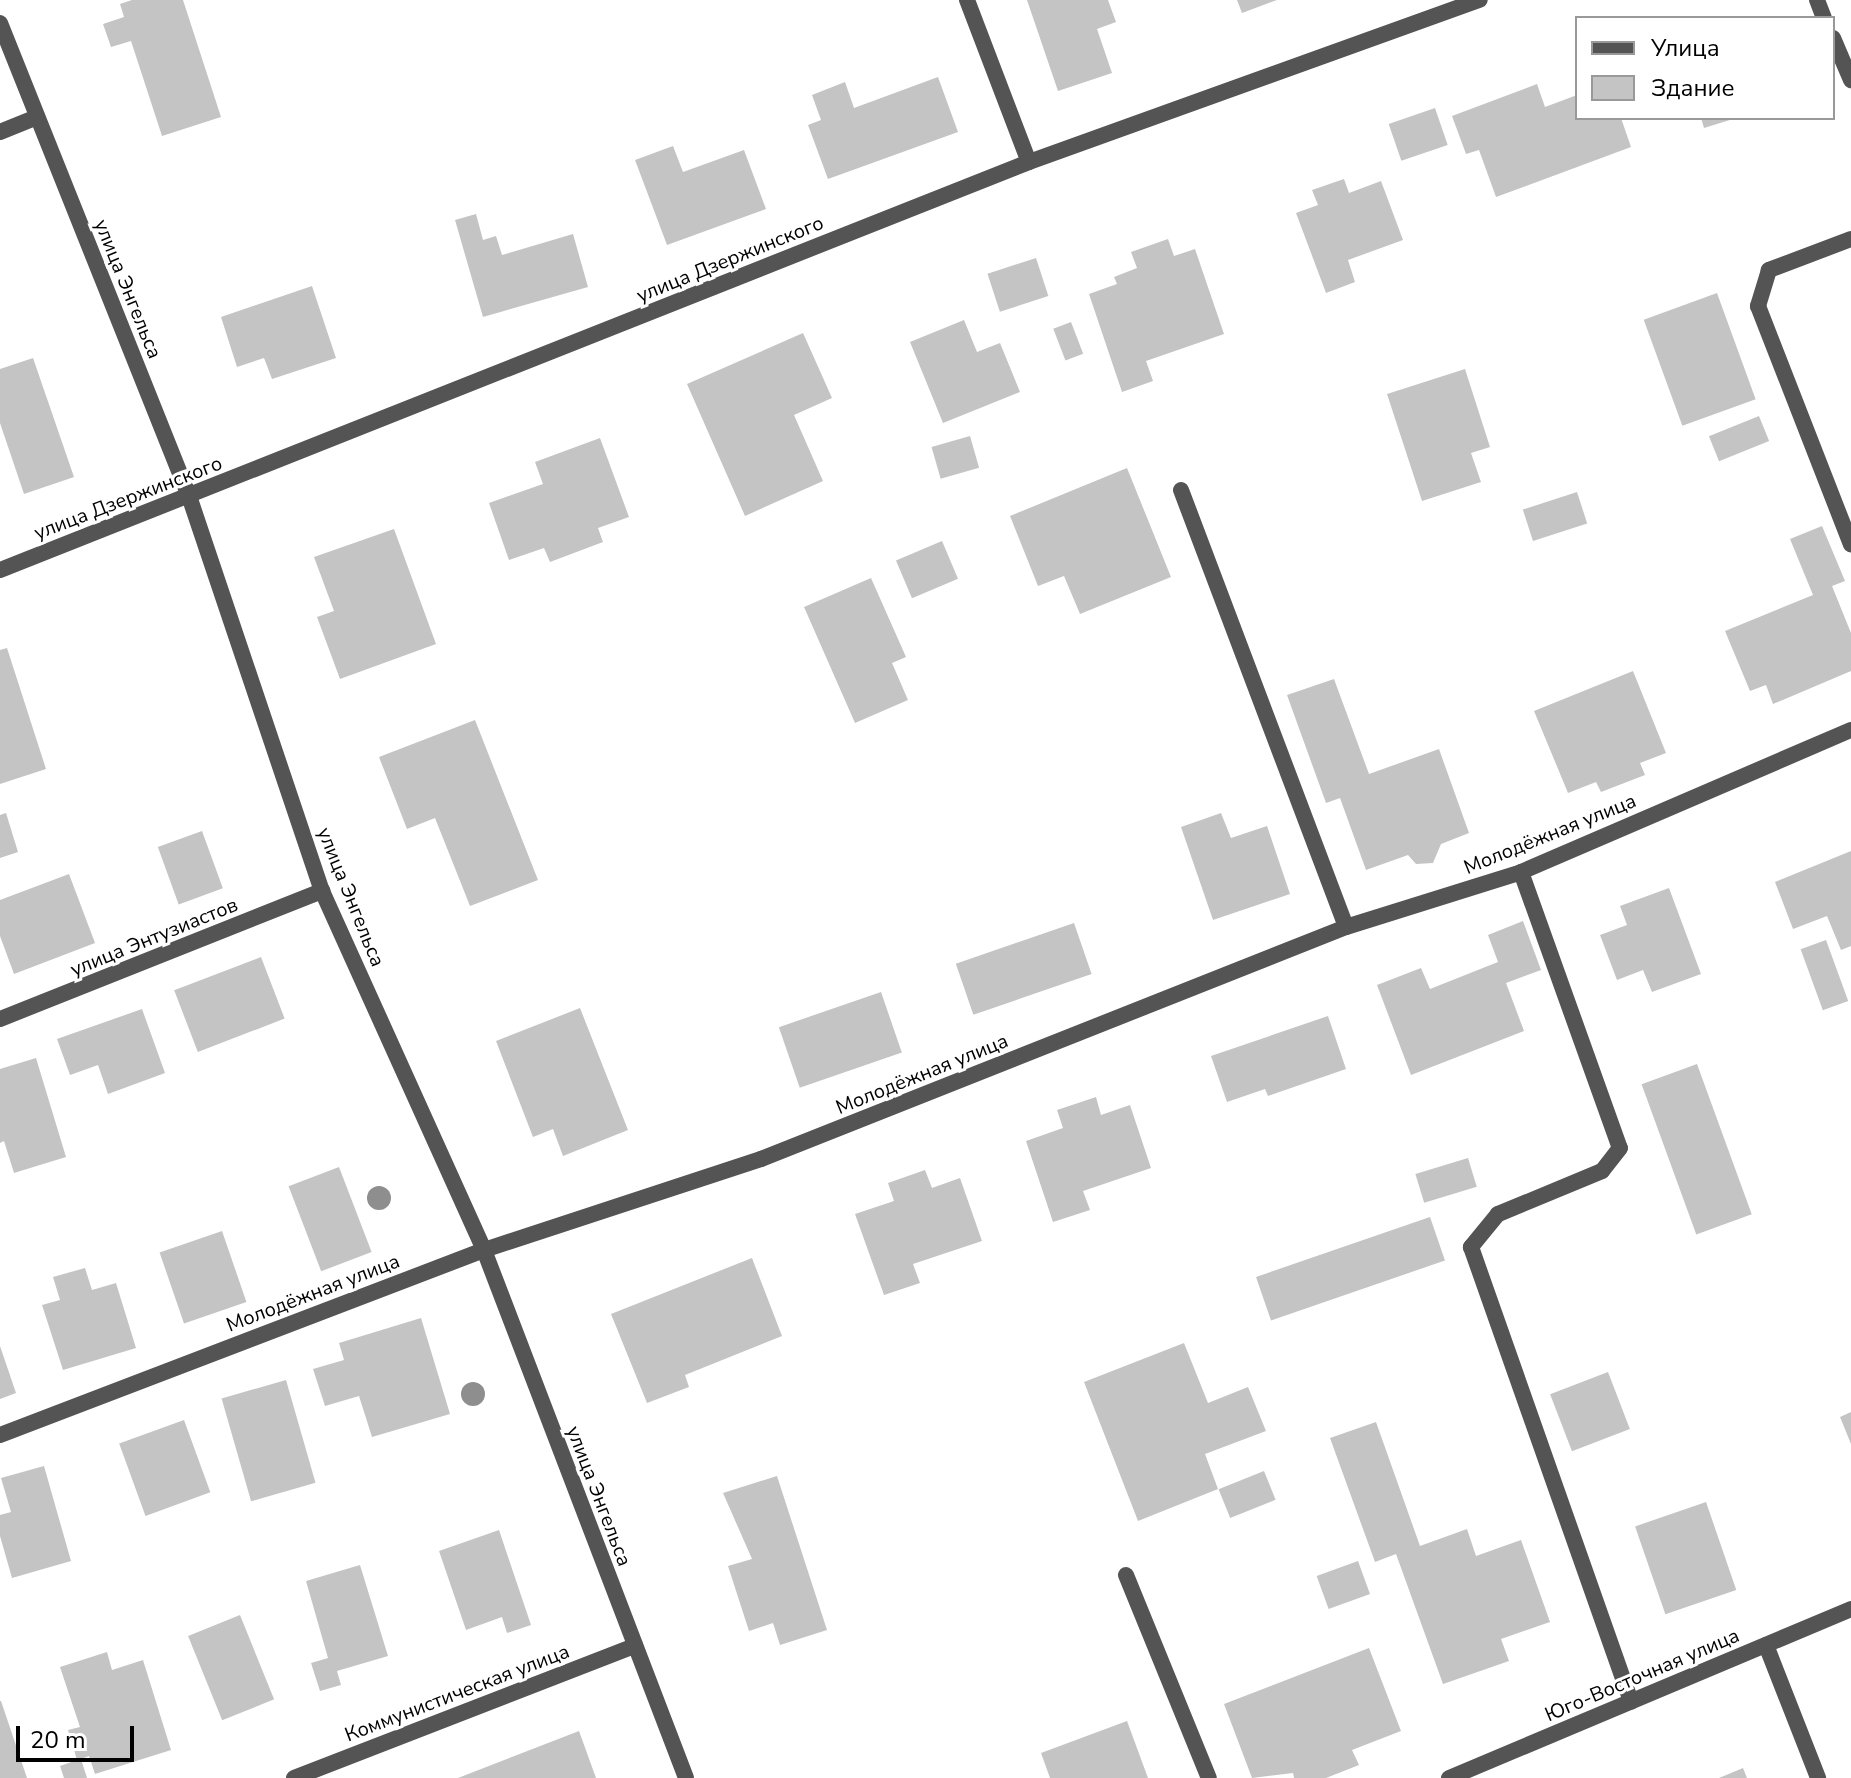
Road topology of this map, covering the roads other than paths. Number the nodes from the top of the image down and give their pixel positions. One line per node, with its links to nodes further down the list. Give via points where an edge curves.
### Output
1 (967, 0): 8 (street)
2 (1480, 0): 8 (street, улица Дзержинского)
3 (0, 23): 6 (street, улица Энгельса)
4 (1835, 43): 5 (street)
5 (1851, 80)
6 (37, 117): 7 (street); 11 (street, улица Энгельса)
7 (0, 132)
8 (1029, 162): 11 (street, улица Дзержинского)
9 (1851, 239): 12 (street, via 1769,270 1758,306)
10 (1181, 490): 17 (street)
11 (189, 496): 13 (street, улица Дзержинского); 16 (street, улица Энгельса)
12 (1851, 544)
13 (0, 570)
14 (1851, 730): 15 (street, Молодёжная улица)
15 (1521, 872): 17 (street, Молодёжная улица); 25 (street, via 1620,1148 1602,1171 1498,1214 1471,1247)
16 (322, 891): 18 (street, улица Энтузиастов); 19 (street, улица Энгельса)
17 (1346, 927): 19 (street, Молодёжная улица, via 761,1159)
18 (0, 1019)
19 (484, 1250): 20 (street, Молодёжная улица); 24 (street, улица Энгельса)
20 (0, 1435)
21 (1126, 1575): 28 (street)
22 (1851, 1609): 23 (street, Юго-Восточная улица)
23 (1766, 1645): 25 (street, Юго-Восточная улица); 30 (street)
24 (635, 1646): 26 (street, Коммунистическая улица); 27 (street, улица Энгельса)
25 (1631, 1702): 29 (street, Юго-Восточная улица)
26 (294, 1778)
27 (686, 1778)
28 (1209, 1778)
29 (1449, 1778)
30 (1818, 1778)

